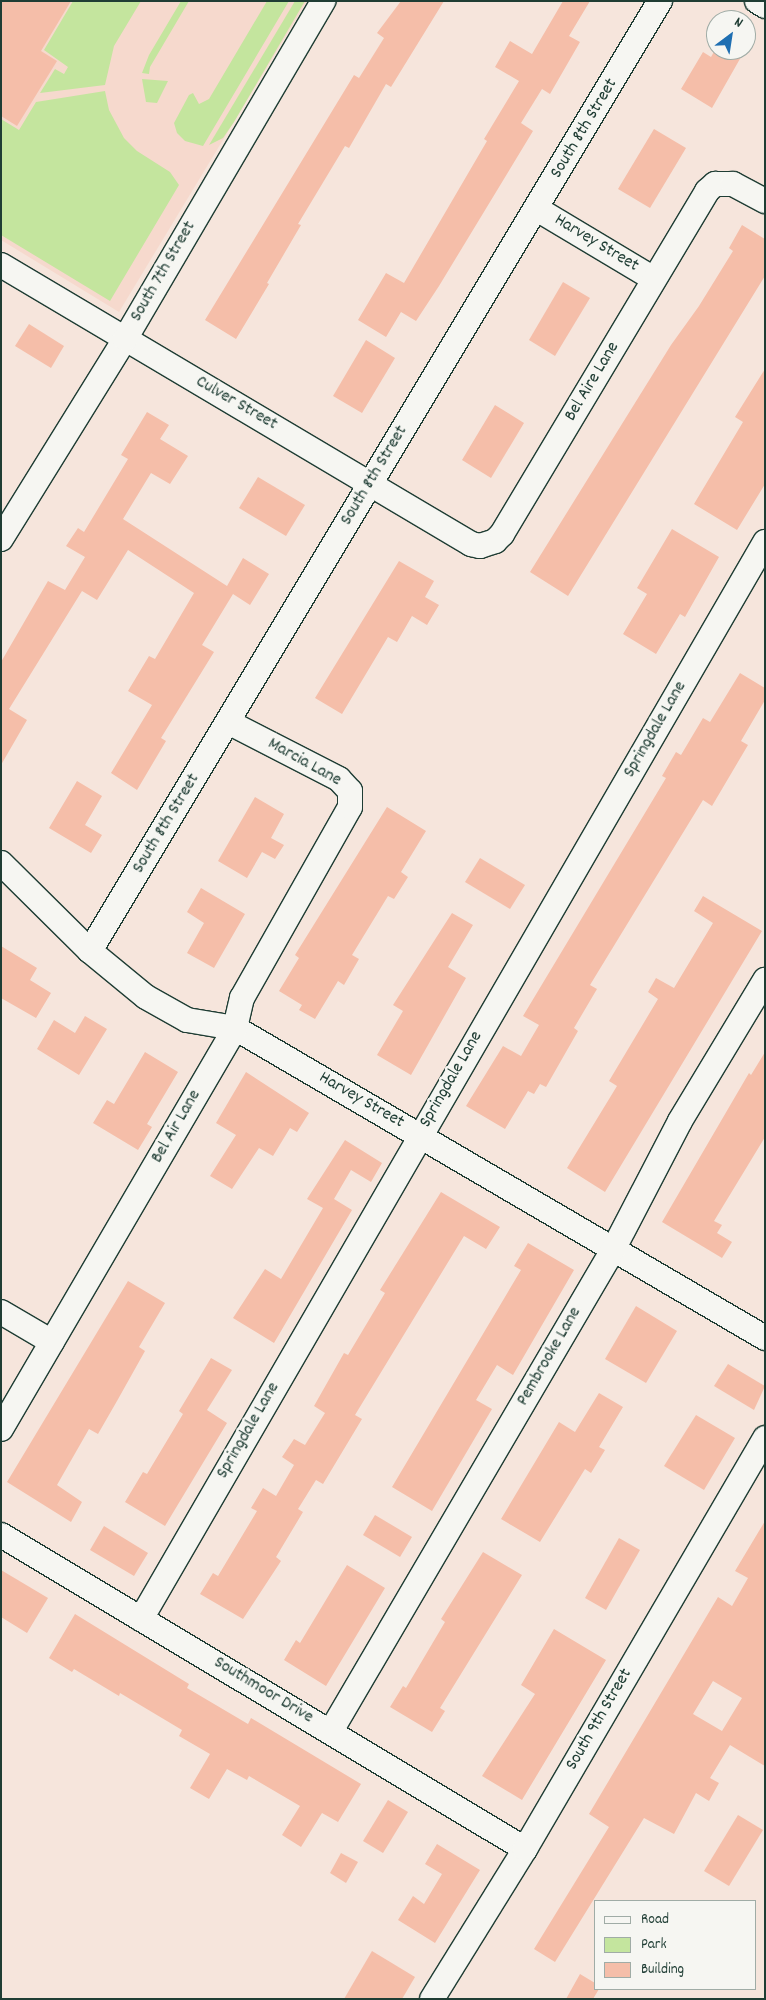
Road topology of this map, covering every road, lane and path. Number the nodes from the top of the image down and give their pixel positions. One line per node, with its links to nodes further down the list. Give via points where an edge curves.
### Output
1 (323, 1): 9 (street, South 7th Street)
2 (660, 1): 6 (street, South 8th Street)
3 (757, 1): 4 (street)
4 (765, 6)
5 (765, 201): 8 (street, Bel Aire Lane, via 743,188 724,182 716,184 702,200)
6 (537, 209): 8 (street, Harvey Street); 10 (street, South 8th Street)
7 (1, 265): 9 (street, Culver Street)
8 (654, 279): 13 (street, Bel Aire Lane, via 502,534 488,545)
9 (125, 339): 10 (street, Culver Street); 11 (street, South 7th Street)
10 (371, 482): 13 (street, Culver Street); 14 (street, South 8th Street)
11 (1, 539)
12 (765, 542): 20 (street, Springdale Lane)
13 (471, 544)
14 (228, 722): 15 (street, Marcia Lane, via 339,779 352,797); 17 (street, South 8th Street)
15 (343, 821): 19 (street, Bel Air Lane, via 242,998)
16 (1, 863): 17 (street, Harvey Street)
17 (90, 951): 19 (street, Harvey Street, via 120,978 169,1011 187,1020)
18 (765, 980): 21 (street, Pembrooke Lane, via 680,1121)
19 (235, 1028): 20 (street, Harvey Street); 24 (street, Bel Air Lane)
20 (420, 1135): 21 (street, Harvey Street); 28 (street, Springdale Lane)
21 (614, 1248): 23 (street, Harvey Street); 29 (street, Pembrooke Lane)
22 (1, 1312): 24 (street)
23 (765, 1338)
24 (52, 1342): 25 (street, Bel Air Lane)
25 (1, 1429)
26 (765, 1438): 30 (street, South 9th Street)
27 (1, 1535): 28 (street, Southmoor Drive)
28 (141, 1619): 29 (street, Southmoor Drive)
29 (331, 1731): 30 (street, Southmoor Drive)
30 (525, 1849): 31 (street, South 9th Street)
31 (432, 1999)

